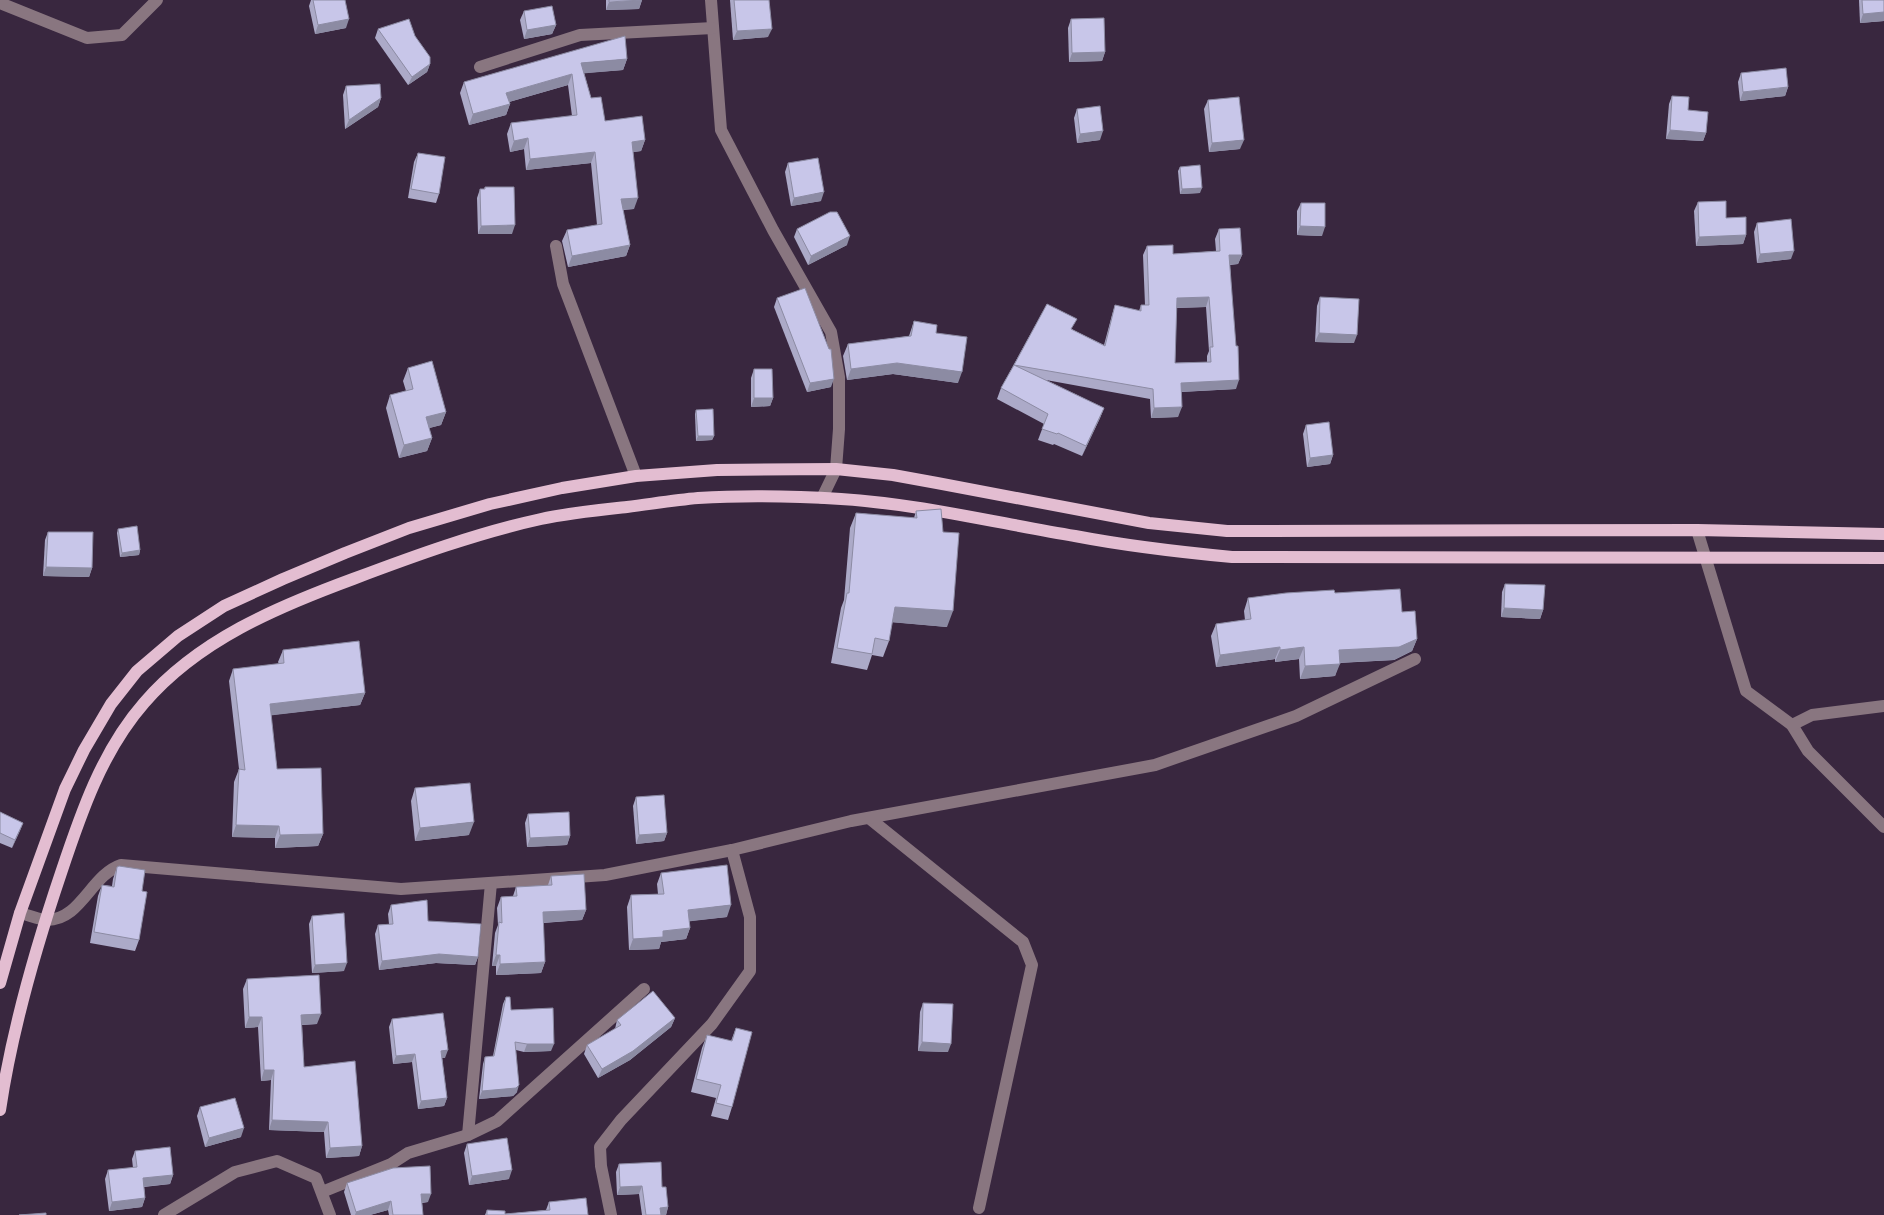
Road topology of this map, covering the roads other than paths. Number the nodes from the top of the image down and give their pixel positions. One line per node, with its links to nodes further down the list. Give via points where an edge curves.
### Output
1 (157, 0): 3 (street, via 122,35 87,38)
2 (711, 0): 4 (street)
3 (0, 3)
4 (713, 28): 5 (street, via 580,35); 7 (street, via 721,130 832,332 838,376)
5 (480, 66)
6 (556, 246): 8 (street, via 563,284)
7 (836, 469): 8 (main road, via 717,470); 9 (street); 10 (main road, via 937,483 1149,523 1227,531)
8 (636, 476): 21 (main road, via 490,504 410,528 283,578 232,602 178,636 132,678 110,704 65,789)
9 (822, 498): 12 (main road, via 920,509 1156,549 1232,557); 22 (main road, via 693,498 542,518 482,535 322,590 211,644 144,703 113,746 90,790)
10 (1697, 530): 11 (main road); 12 (street)
11 (1884, 534)
12 (1705, 557): 13 (main road); 16 (street, via 1746,691)
13 (1884, 558)
14 (1415, 659): 17 (street, via 1296,716 1154,766)
15 (1884, 706): 16 (street, via 1812,715)
16 (1792, 725): 18 (street, via 1808,751)
17 (869, 818): 19 (street); 28 (street, via 1023,942 1032,965)
18 (1884, 827)
19 (732, 850): 20 (street, via 605,875); 31 (street, via 750,917 750,971 712,1024 621,1120 600,1147 600,1166)
20 (491, 883): 22 (street, via 401,889 121,866 103,875 70,912 60,918); 26 (street)
21 (20, 913): 22 (street); 23 (main road)
22 (46, 920): 25 (main road, via 18,1014)
23 (0, 983)
24 (644, 989): 26 (street, via 497,1121)
25 (0, 1110)
26 (468, 1135): 27 (street, via 408,1153 391,1164)
27 (322, 1192): 29 (street, via 316,1178 277,1161 235,1172); 30 (street)
28 (979, 1208)
29 (164, 1215)
30 (330, 1215)
31 (610, 1215)

